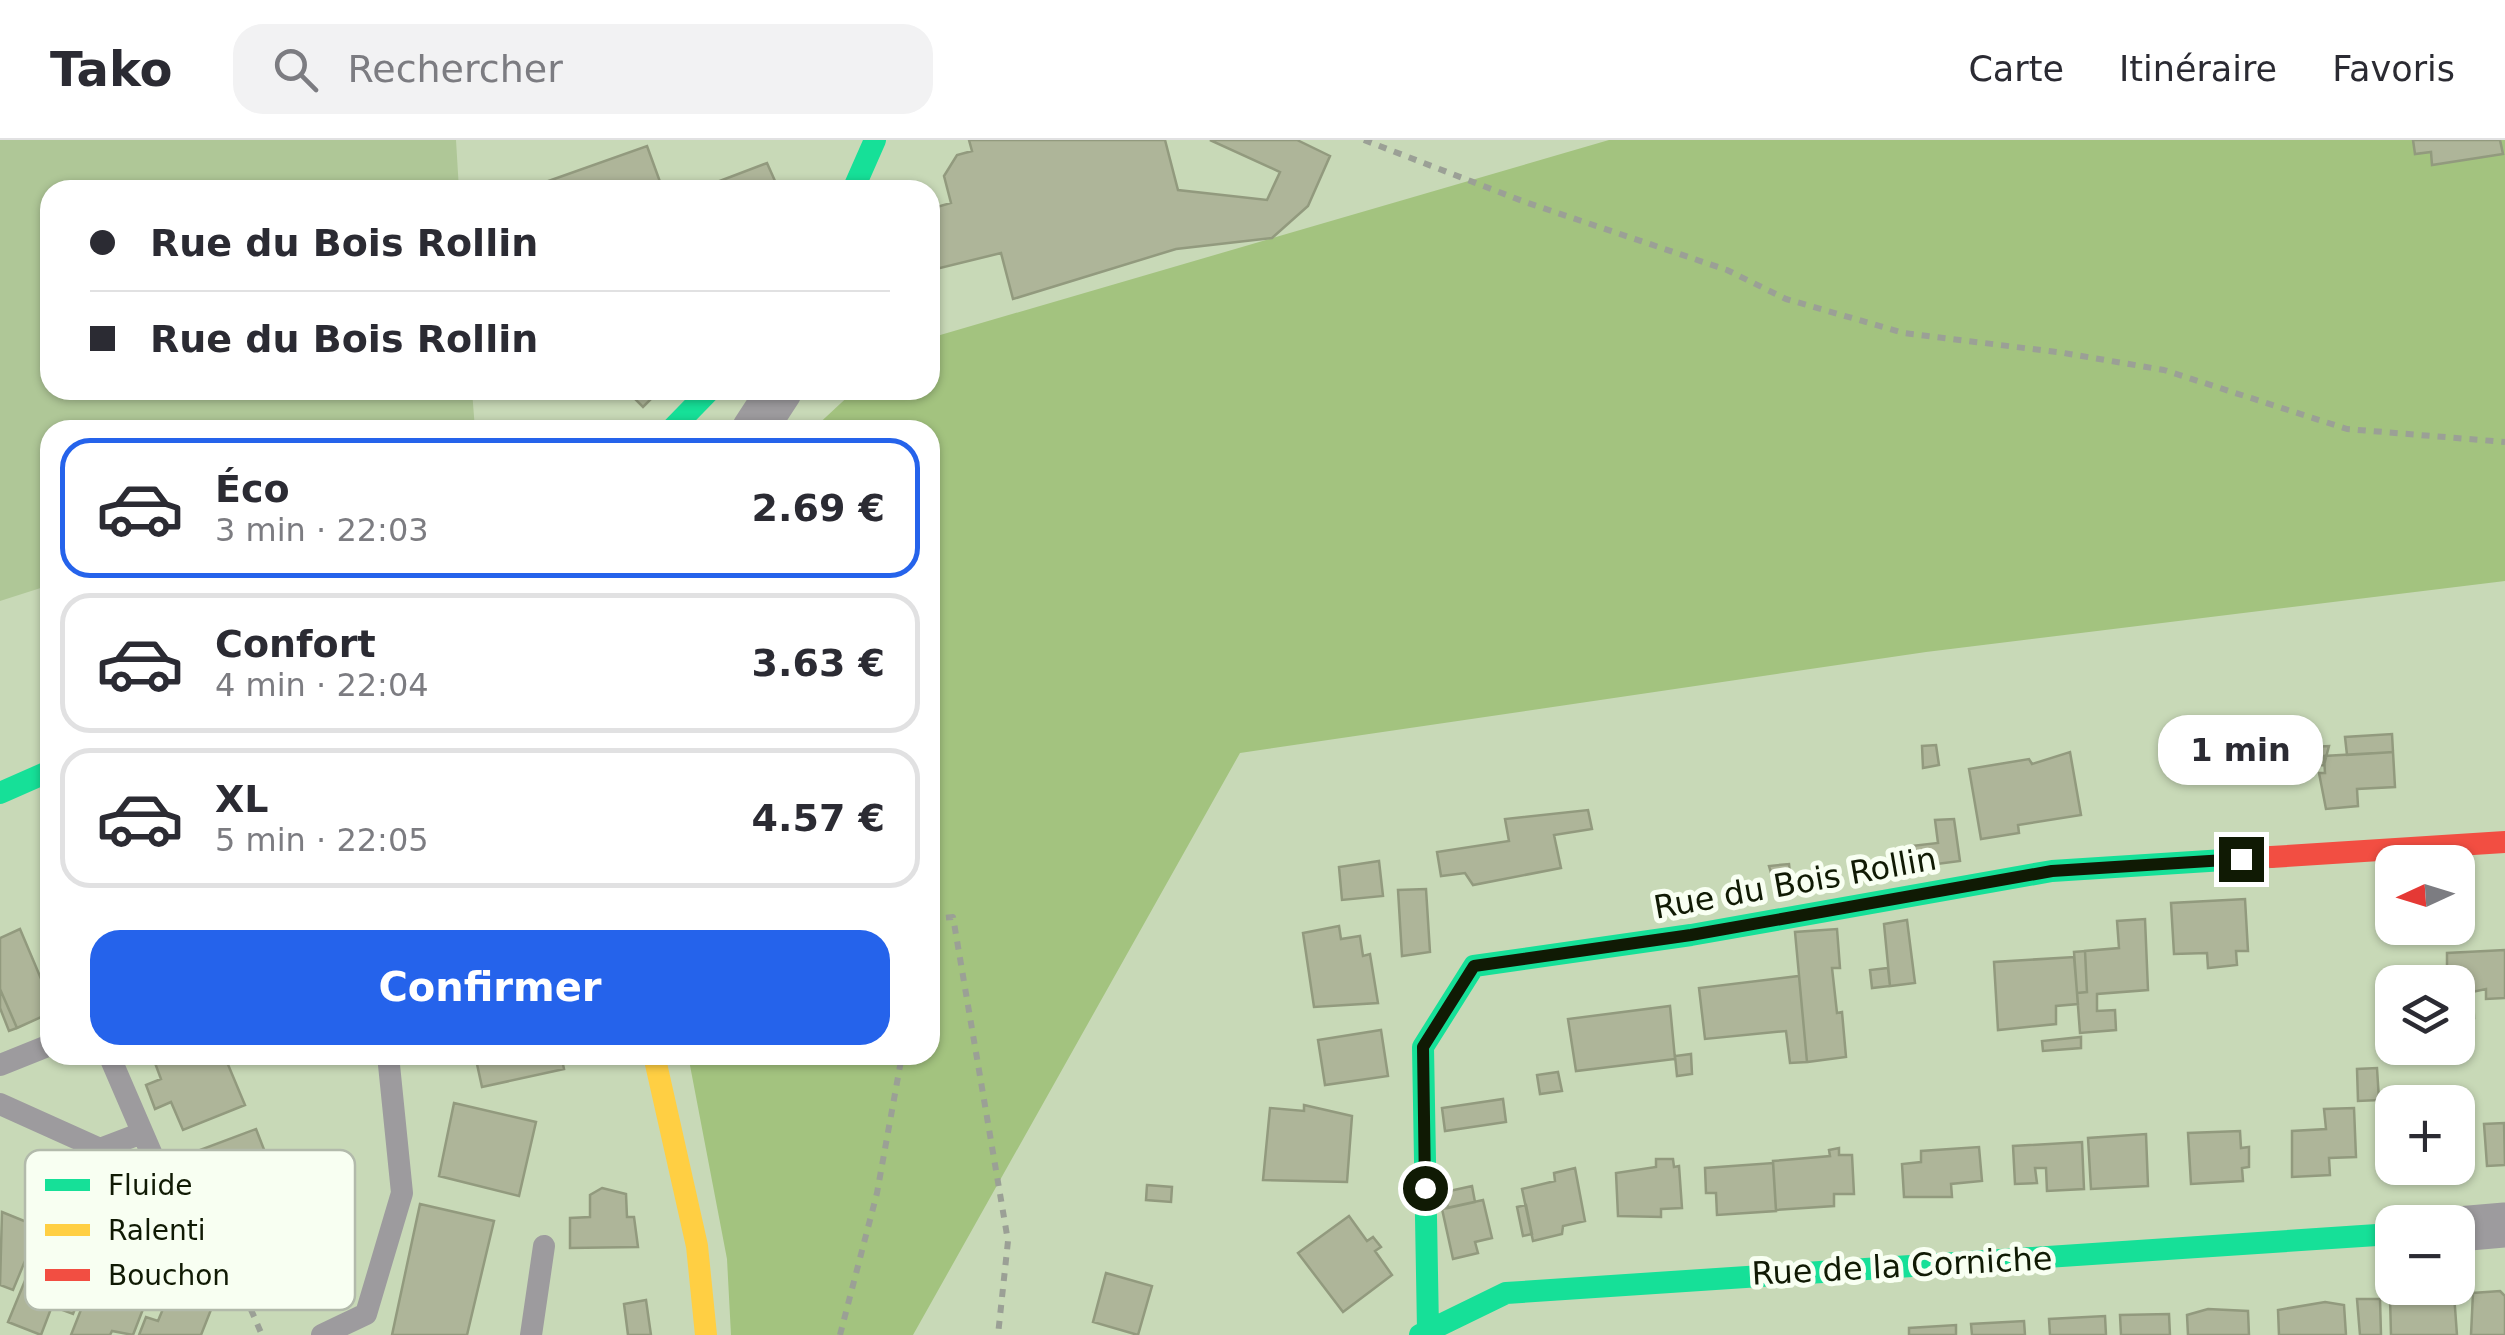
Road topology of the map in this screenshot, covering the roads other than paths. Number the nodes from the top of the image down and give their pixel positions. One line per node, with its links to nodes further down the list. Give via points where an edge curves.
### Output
1 (875, 140): 2 (street)
2 (857, 180)
3 (700, 400): 4 (street)
4 (681, 420)
5 (40, 775): 6 (street)
6 (0, 793)
7 (2505, 842): 20 (street, Rue du Bois Rollin, via 2052,871 1474,966 1423,1047)
8 (40, 1049): 12 (lane)
9 (113, 1065): 14 (lane)
10 (389, 1065): 21 (lane, via 402,1193 366,1314)
11 (656, 1065): 23 (street, via 696,1246)
12 (0, 1066)
13 (0, 1104): 14 (lane, via 100,1148)
14 (142, 1133): 15 (lane)
15 (149, 1150)
16 (2505, 1226): 17 (street)
17 (2475, 1228)
18 (2375, 1235): 20 (street, Rue de la Corniche, via 1506,1293)
19 (544, 1246): 22 (lane)
20 (1424, 1332)
21 (322, 1335)
22 (531, 1335)
23 (706, 1335)

